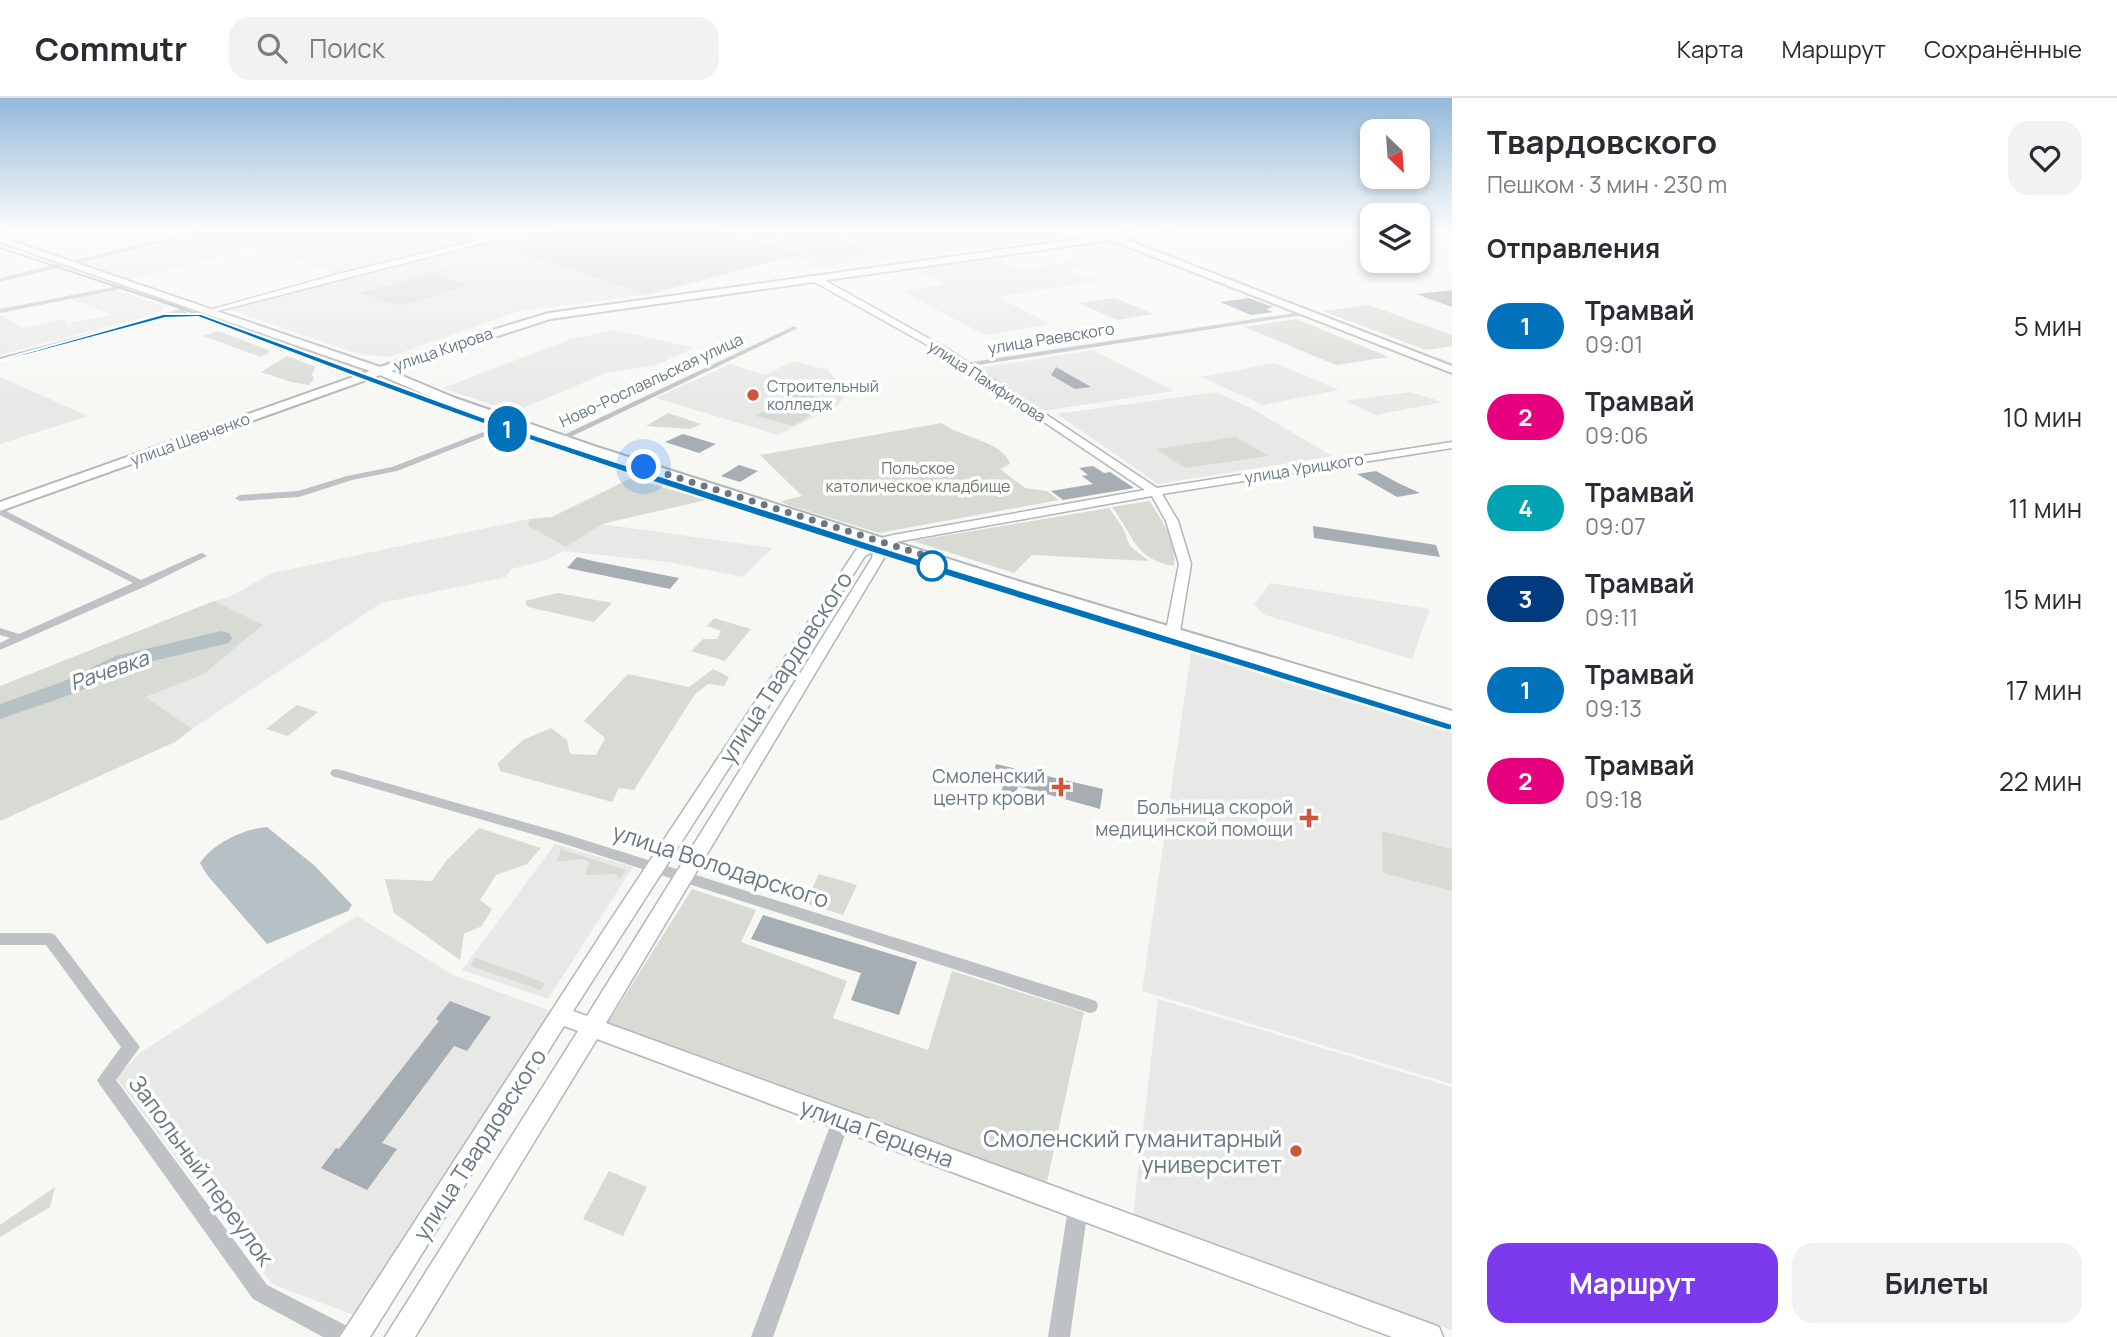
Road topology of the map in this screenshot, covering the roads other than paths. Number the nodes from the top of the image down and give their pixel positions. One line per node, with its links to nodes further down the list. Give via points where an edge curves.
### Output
1 (125, 287): 8 (street)
2 (139, 287): 7 (main road)
3 (301, 287): 9 (street)
4 (752, 287): 13 (main road, улица Кирова, via 549,316)
5 (829, 287): 16 (street, улица Памфилова)
6 (1239, 287): 10 (main road)
7 (197, 307): 9 (main road); 14 (street)
8 (0, 311)
9 (210, 311): 12 (main road)
10 (1307, 313): 16 (street, улица Раевского); 17 (main road)
11 (794, 328): 23 (street, Ново-Рославльская улица)
12 (327, 352): 13 (main road, via 370,359); 15 (main road); 18 (main road)
13 (422, 356): 18 (main road, улица Кирова); 20 (main road)
14 (0, 359)
15 (332, 364)
16 (965, 365): 25 (street, улица Памфилова)
17 (1452, 370)
18 (376, 372): 20 (main road); 21 (main road, улица Шевченко)
19 (330, 377): 21 (main road)
20 (413, 386): 22 (main road)
21 (313, 394): 27 (main road, улица Шевченко)
22 (515, 423): 23 (main road); 26 (street, via 394,470 299,494)
23 (559, 439): 28 (main road)
24 (1452, 445): 25 (street, улица Урицкого)
25 (1155, 492): 28 (street, улица Урицкого); 32 (street, via 1172,521 1185,564)
26 (240, 498)
27 (0, 509): 30 (street)
28 (881, 542): 32 (main road); 35 (street, улица Твардовского, via 860,553); 36 (street, улица Твардовского, via 878,558)
29 (202, 556): 30 (street)
30 (142, 584): 33 (street)
31 (0, 631): 33 (street)
32 (1173, 631): 37 (main road)
33 (20, 638): 34 (street)
34 (0, 647)
35 (767, 694): 36 (street); 39 (street, улица Твардовского)
36 (790, 701): 40 (street, улица Твардовского)
37 (1452, 717)
38 (337, 773): 39 (street, улица Володарского)
39 (655, 867): 40 (street, улица Володарского); 43 (street, улица Твардовского)
40 (685, 878): 42 (street, улица Володарского); 44 (street, улица Твардовского)
41 (0, 939): 48 (street, Запольный переулок, via 50,939 131,1048 106,1080 260,1292)
42 (1090, 1006)
43 (561, 1016): 44 (street, улица Герцена); 49 (street, улица Твардовского)
44 (592, 1028): 45 (street, улица Герцена); 50 (street, улица Твардовского)
45 (842, 1118): 46 (street, улица Герцена); 51 (street)
46 (1078, 1208): 47 (street, улица Герцена); 52 (street)
47 (1391, 1330): 53 (street, улица Герцена)
48 (345, 1337)
49 (354, 1337)
50 (399, 1337)
51 (762, 1337)
52 (1059, 1337)
53 (1429, 1337)

